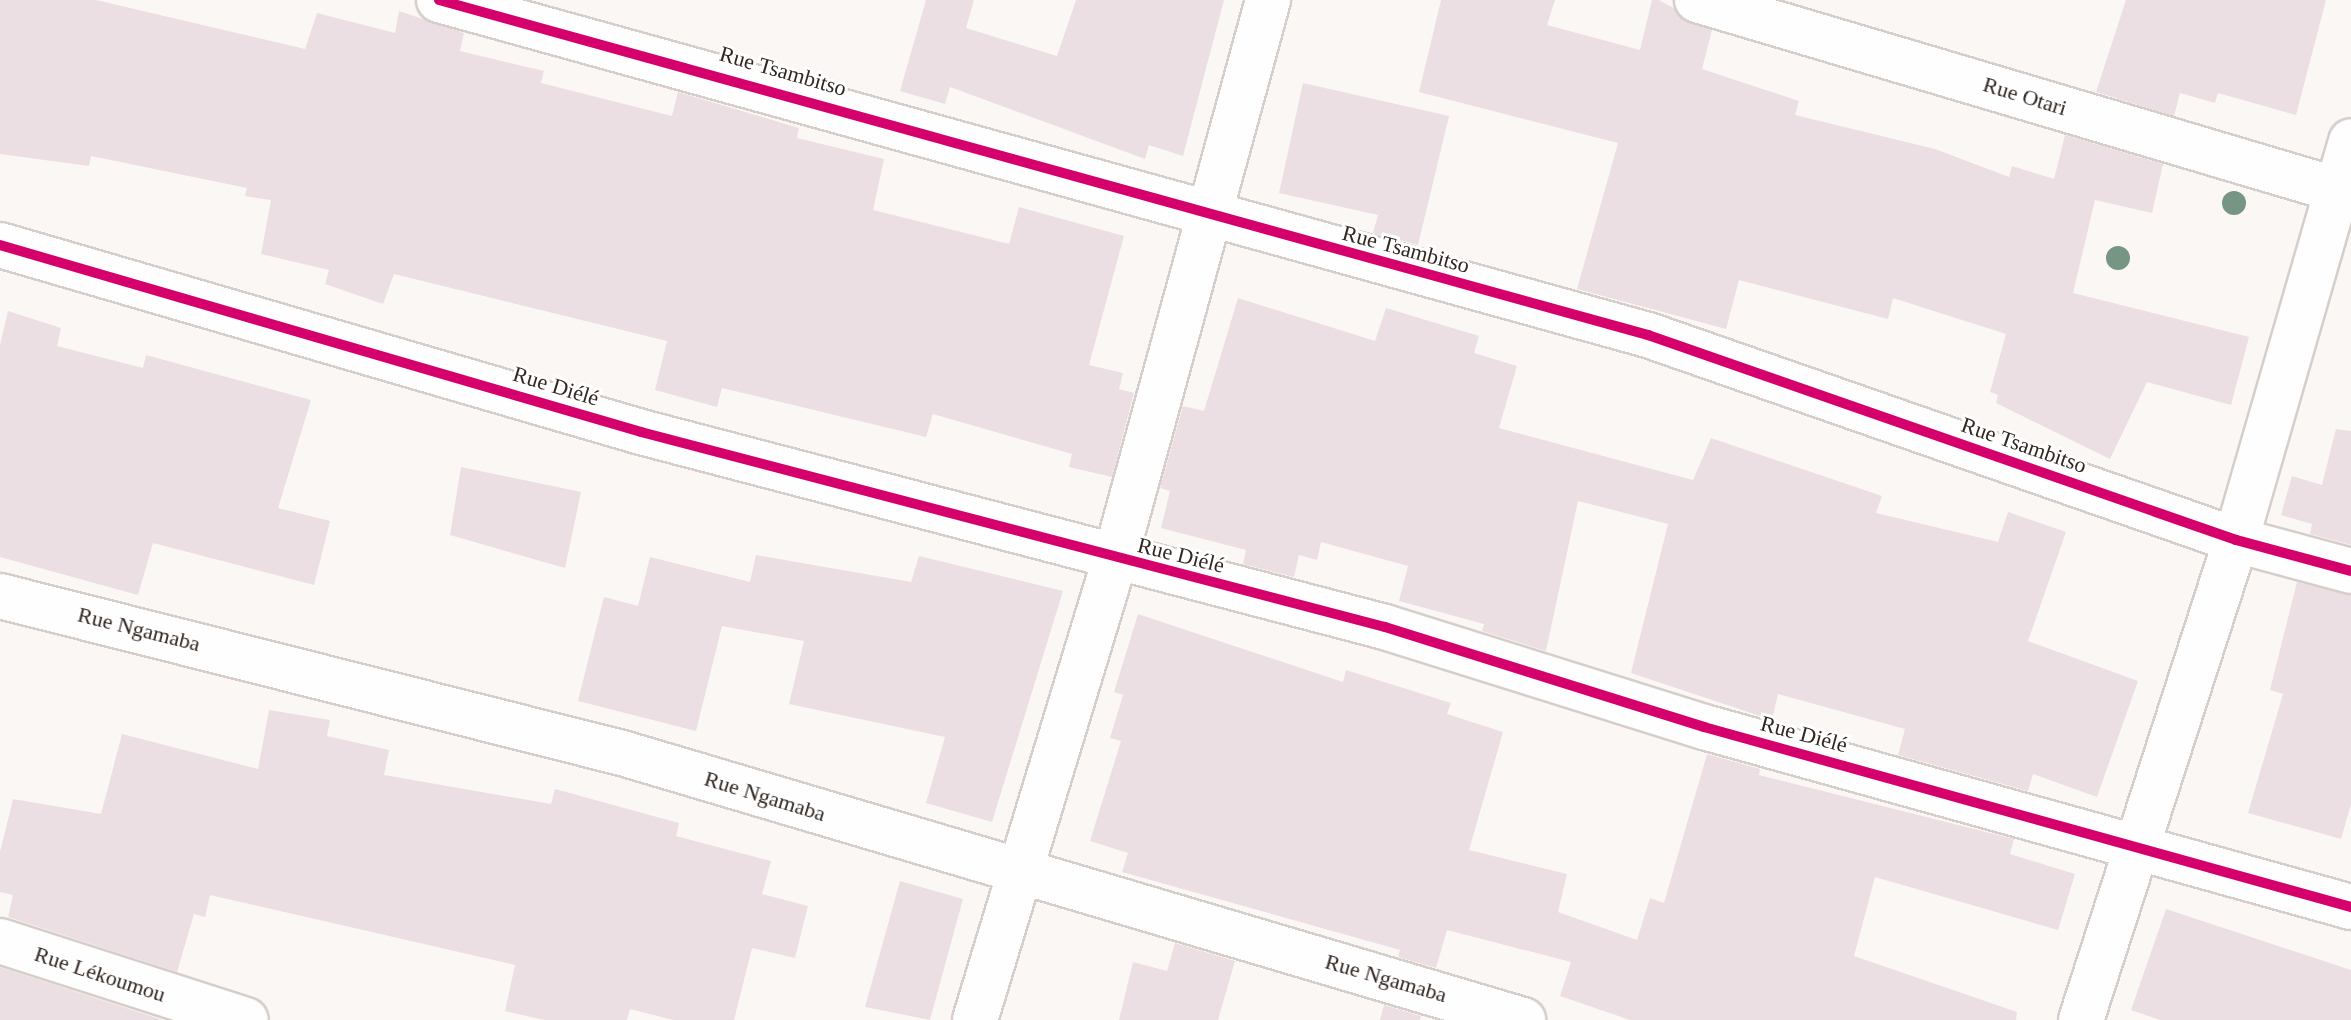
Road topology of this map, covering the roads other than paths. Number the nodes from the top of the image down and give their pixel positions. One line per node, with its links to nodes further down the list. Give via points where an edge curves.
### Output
1 (439, 0): 6 (street, Rue Tsambitso, via 724,74)
2 (1268, 0): 6 (street)
3 (1697, 0): 5 (street, Rue Otari)
4 (2351, 141): 5 (street)
5 (2344, 192): 8 (street)
6 (1205, 216): 8 (street, Rue Tsambitso, via 1648,335); 9 (street)
7 (0, 245): 9 (street, Rue Diélé, via 641,432)
8 (2236, 540): 10 (street, Rue Tsambitso); 12 (street)
9 (1115, 559): 12 (street, Rue Diélé, via 1385,627 1704,727); 13 (street)
10 (2351, 571)
11 (0, 596): 13 (street, Rue Ngamaba, via 622,753)
12 (2138, 846): 14 (street, Rue Diélé); 19 (street)
13 (1018, 872): 17 (street); 18 (street, Rue Ngamaba)
14 (2351, 907)
15 (0, 941): 16 (street, Rue Lékoumou)
16 (246, 1020)
17 (975, 1020)
18 (1523, 1020)
19 (2081, 1020)

